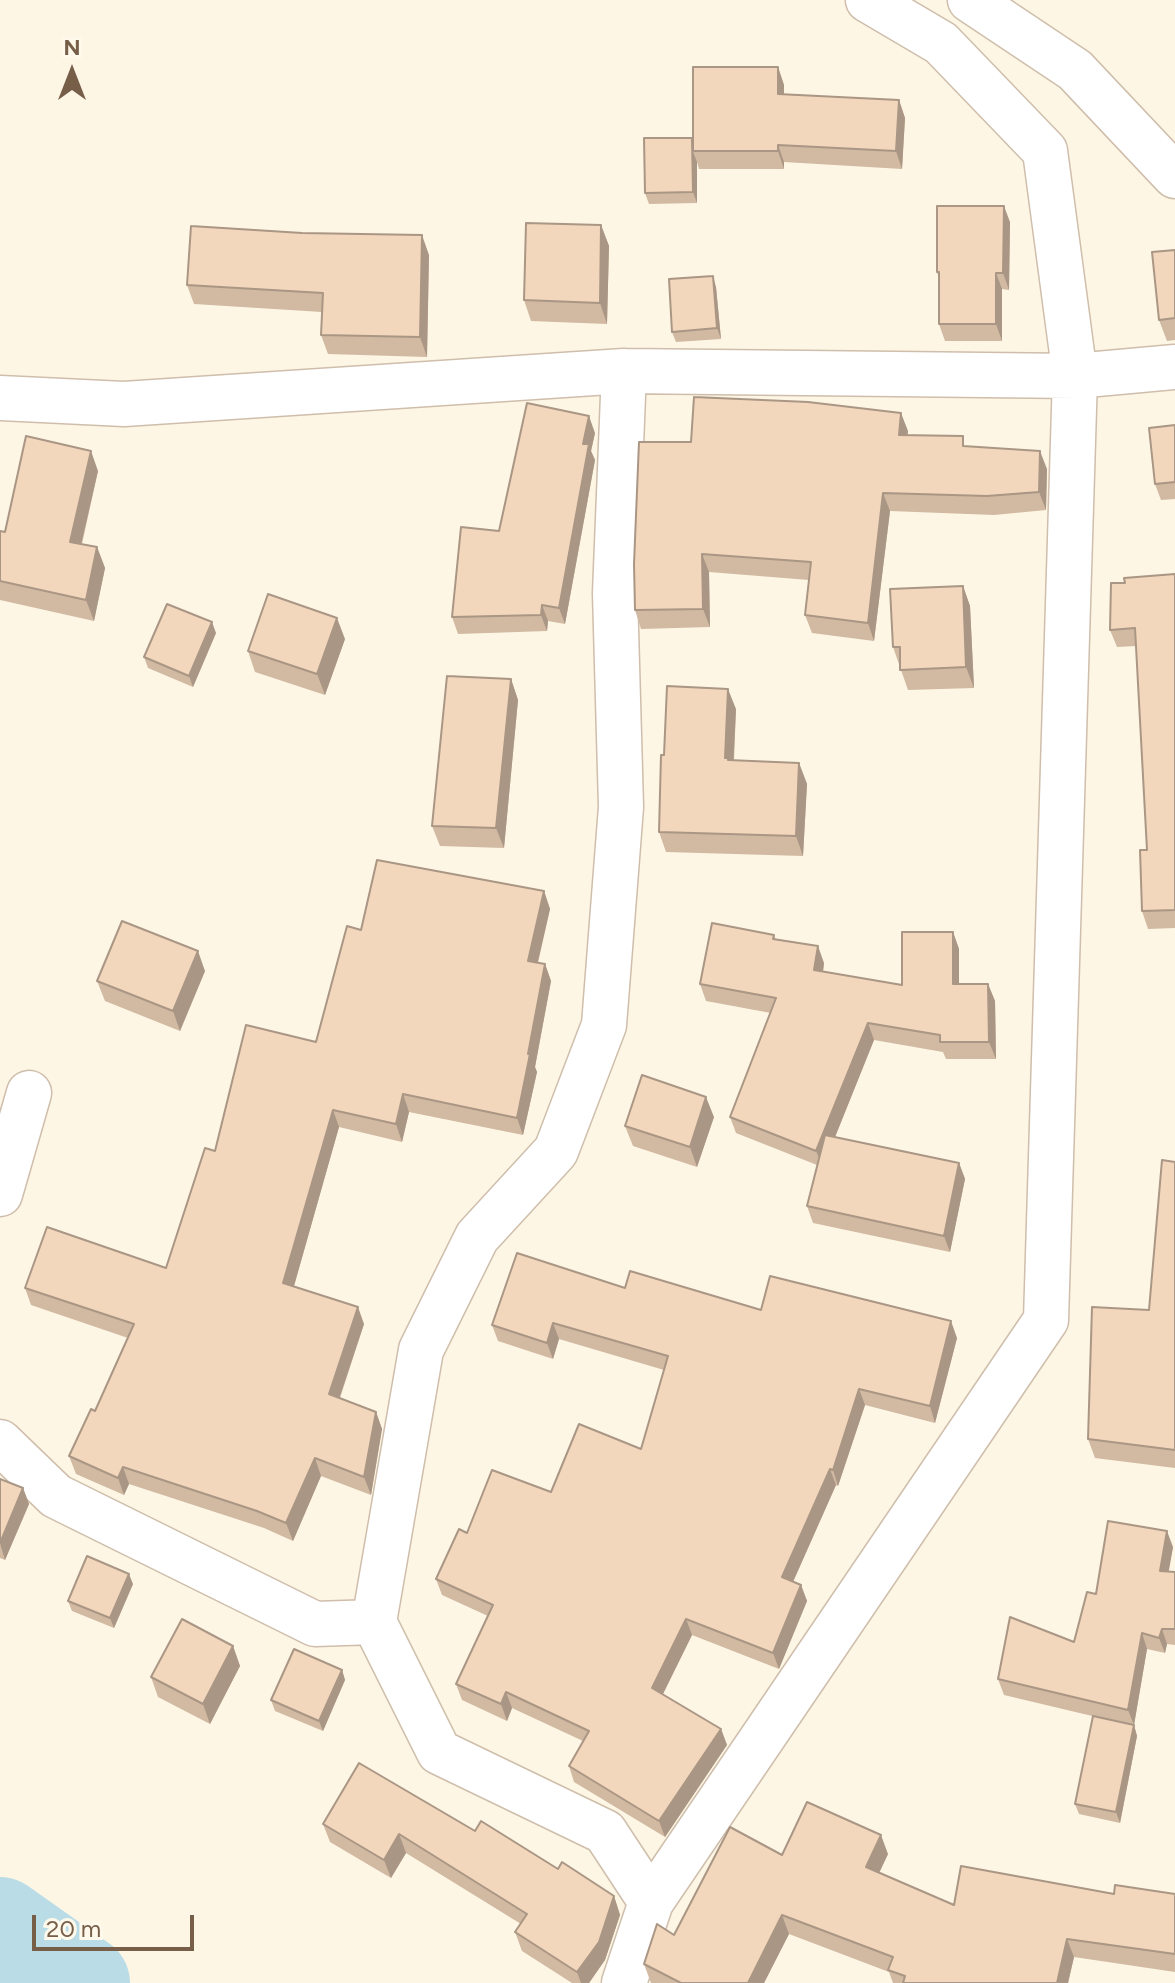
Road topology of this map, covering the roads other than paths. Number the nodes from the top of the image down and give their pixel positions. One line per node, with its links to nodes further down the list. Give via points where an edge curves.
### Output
1 (868, 0): 6 (street, via 941,43 1045,151)
2 (970, 0): 3 (street, via 1075,70)
3 (1175, 176)
4 (1175, 367): 6 (street)
5 (624, 371): 6 (street); 7 (street, via 124,404); 11 (street, via 615,593 621,807 604,1025 556,1151 477,1237 421,1350)
6 (1075, 376): 12 (street, via 1046,1320)
7 (0, 398)
8 (29, 1093): 9 (street)
9 (0, 1194)
10 (0, 1442): 11 (street, via 56,1496 315,1624)
11 (374, 1622): 12 (street, via 439,1752 605,1832)
12 (651, 1902): 13 (street)
13 (624, 1983)

